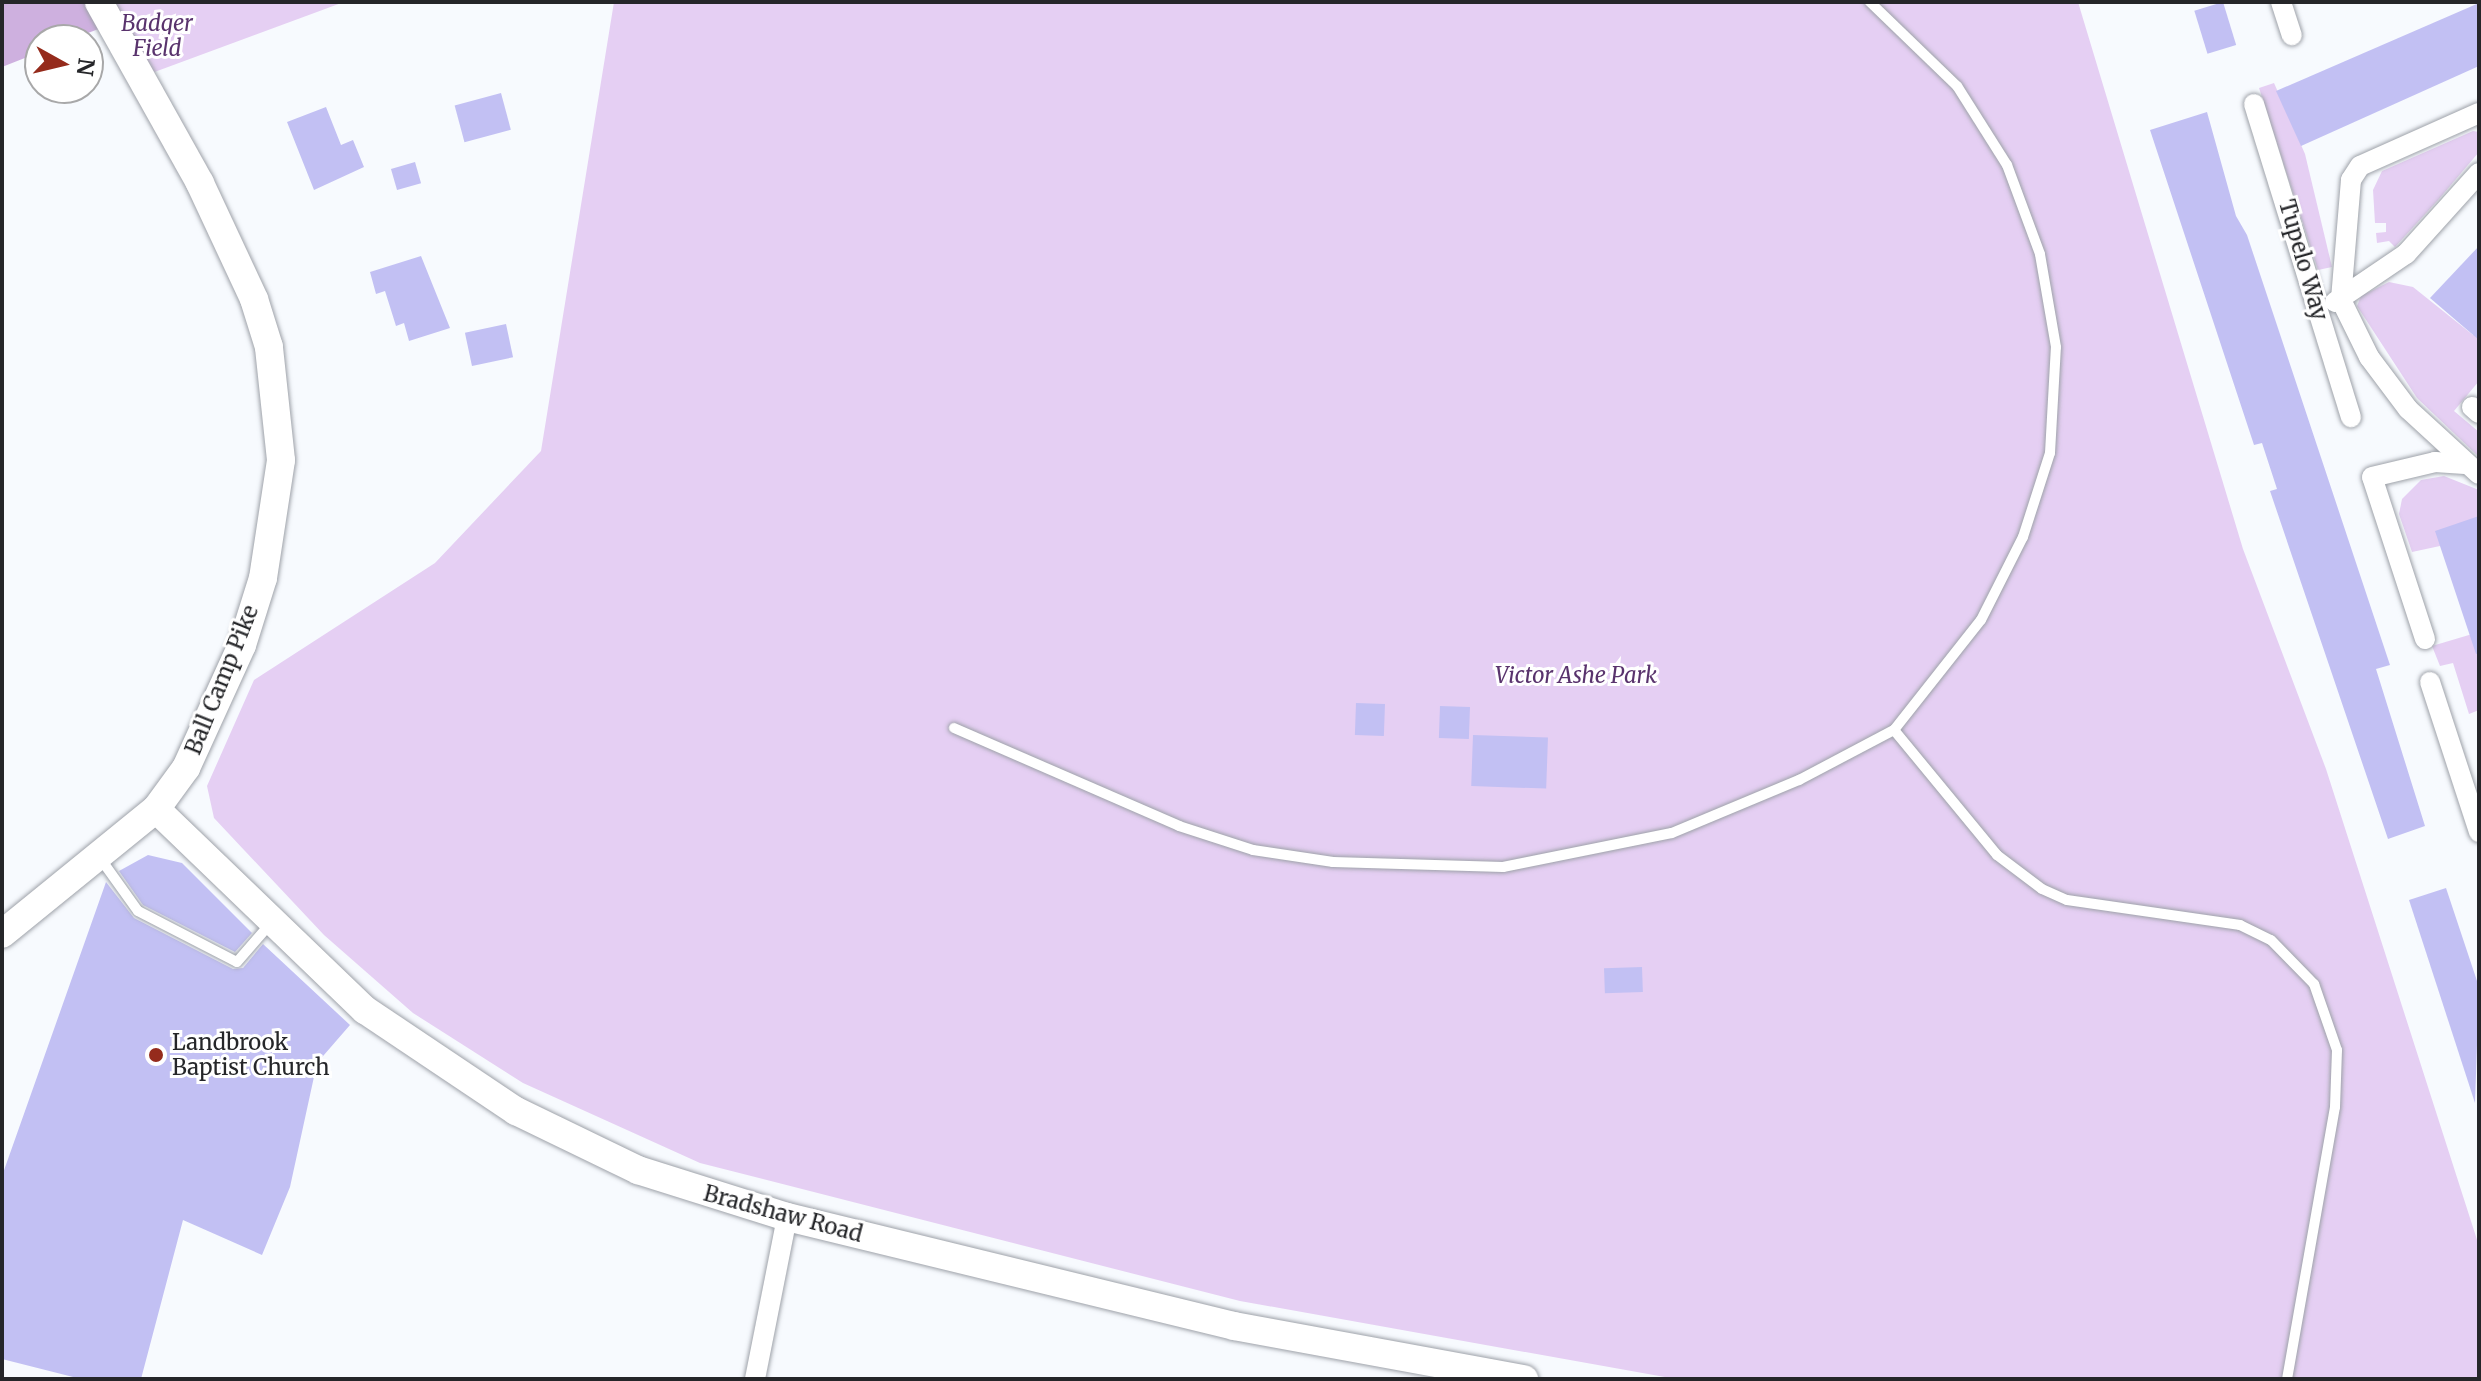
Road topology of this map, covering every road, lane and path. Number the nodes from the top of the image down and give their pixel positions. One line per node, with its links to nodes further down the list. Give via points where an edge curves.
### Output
1 (99, 2): 16 (street, Ball Camp Pike, via 232,247 269,347 279,405 281,460 263,578 216,708)
2 (1870, 2): 15 (lane, via 1949,76 2007,165 2040,254 2056,347 2050,453 2013,562 1981,620)
3 (2281, 2): 4 (street)
4 (2292, 35)
5 (2254, 104): 9 (street, Tupelo Way)
6 (2479, 113): 8 (street, via 2360,166 2351,180)
7 (2479, 173): 8 (street, via 2417,244)
8 (2341, 300): 9 (street); 11 (street, via 2369,357 2408,409)
9 (2317, 310): 10 (street, Tupelo Way)
10 (2351, 417)
11 (2472, 469): 12 (street, via 2435,462 2372,477)
12 (2425, 639)
13 (2430, 682): 17 (street)
14 (954, 728): 15 (lane, via 1179,826 1253,850 1333,862 1503,867 1672,833 1799,780)
15 (1894, 730): 24 (lane, via 1997,855 2042,889 2067,900 2240,925 2271,940 2314,984 2337,1050 2335,1107)
16 (156, 809): 18 (street, Ball Camp Pike); 19 (street, Bradshaw Road)
17 (2479, 832)
18 (100, 858): 19 (lane, via 138,911 237,962); 20 (street, Ball Camp Pike)
19 (270, 924): 21 (street, Bradshaw Road, via 365,1010 516,1111 638,1170)
20 (2, 934)
21 (787, 1217): 22 (street); 23 (street, Bradshaw Road, via 1234,1326)
22 (755, 1379)
23 (1524, 1379)
24 (2287, 1379)

